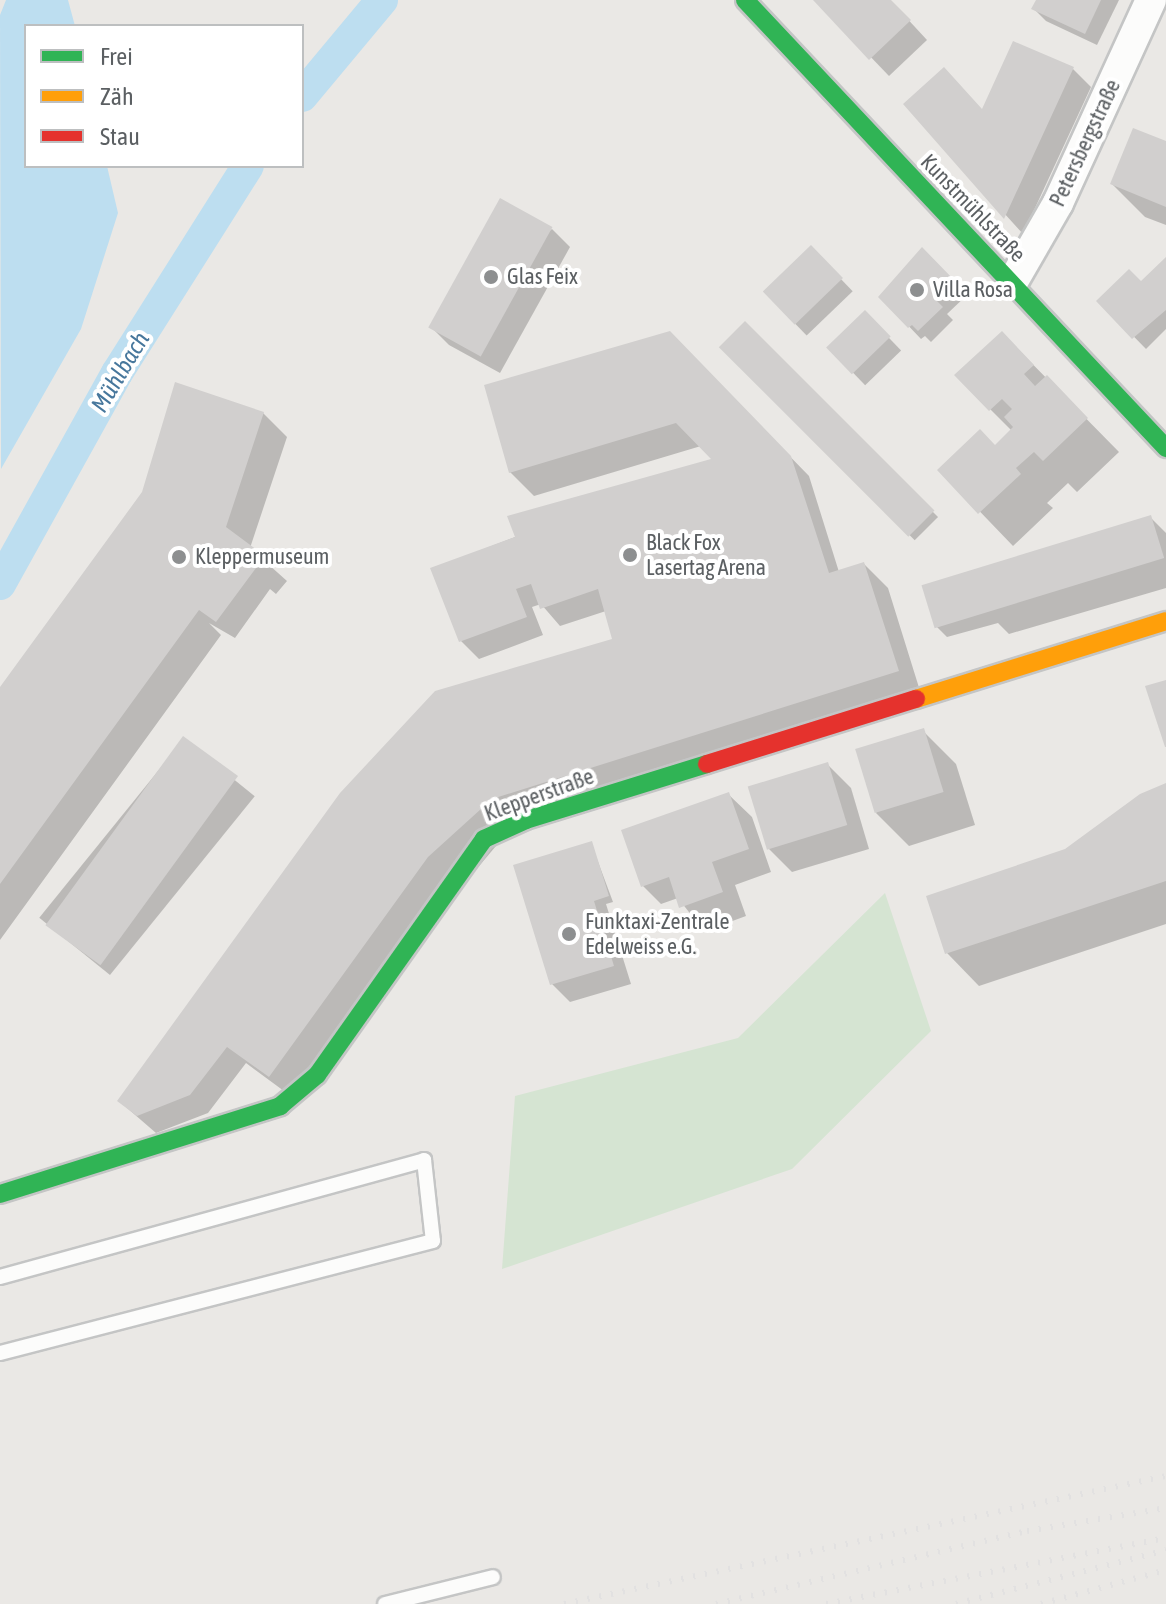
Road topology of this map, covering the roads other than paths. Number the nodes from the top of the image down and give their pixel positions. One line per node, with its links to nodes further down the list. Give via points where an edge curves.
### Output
1 (745, 0): 3 (street, Kunstmühlstraße)
2 (1151, 0): 3 (street, Petersbergstraße, via 1058,203)
3 (1012, 283): 4 (street, Kunstmühlstraße)
4 (1166, 448)
5 (1166, 621): 6 (street, Klepperstraße, via 526,820 484,839 317,1075 280,1106)
6 (0, 1194)
7 (0, 1277): 8 (lane, via 424,1160 433,1241)
8 (0, 1353)
9 (493, 1577): 10 (lane)
10 (385, 1604)

